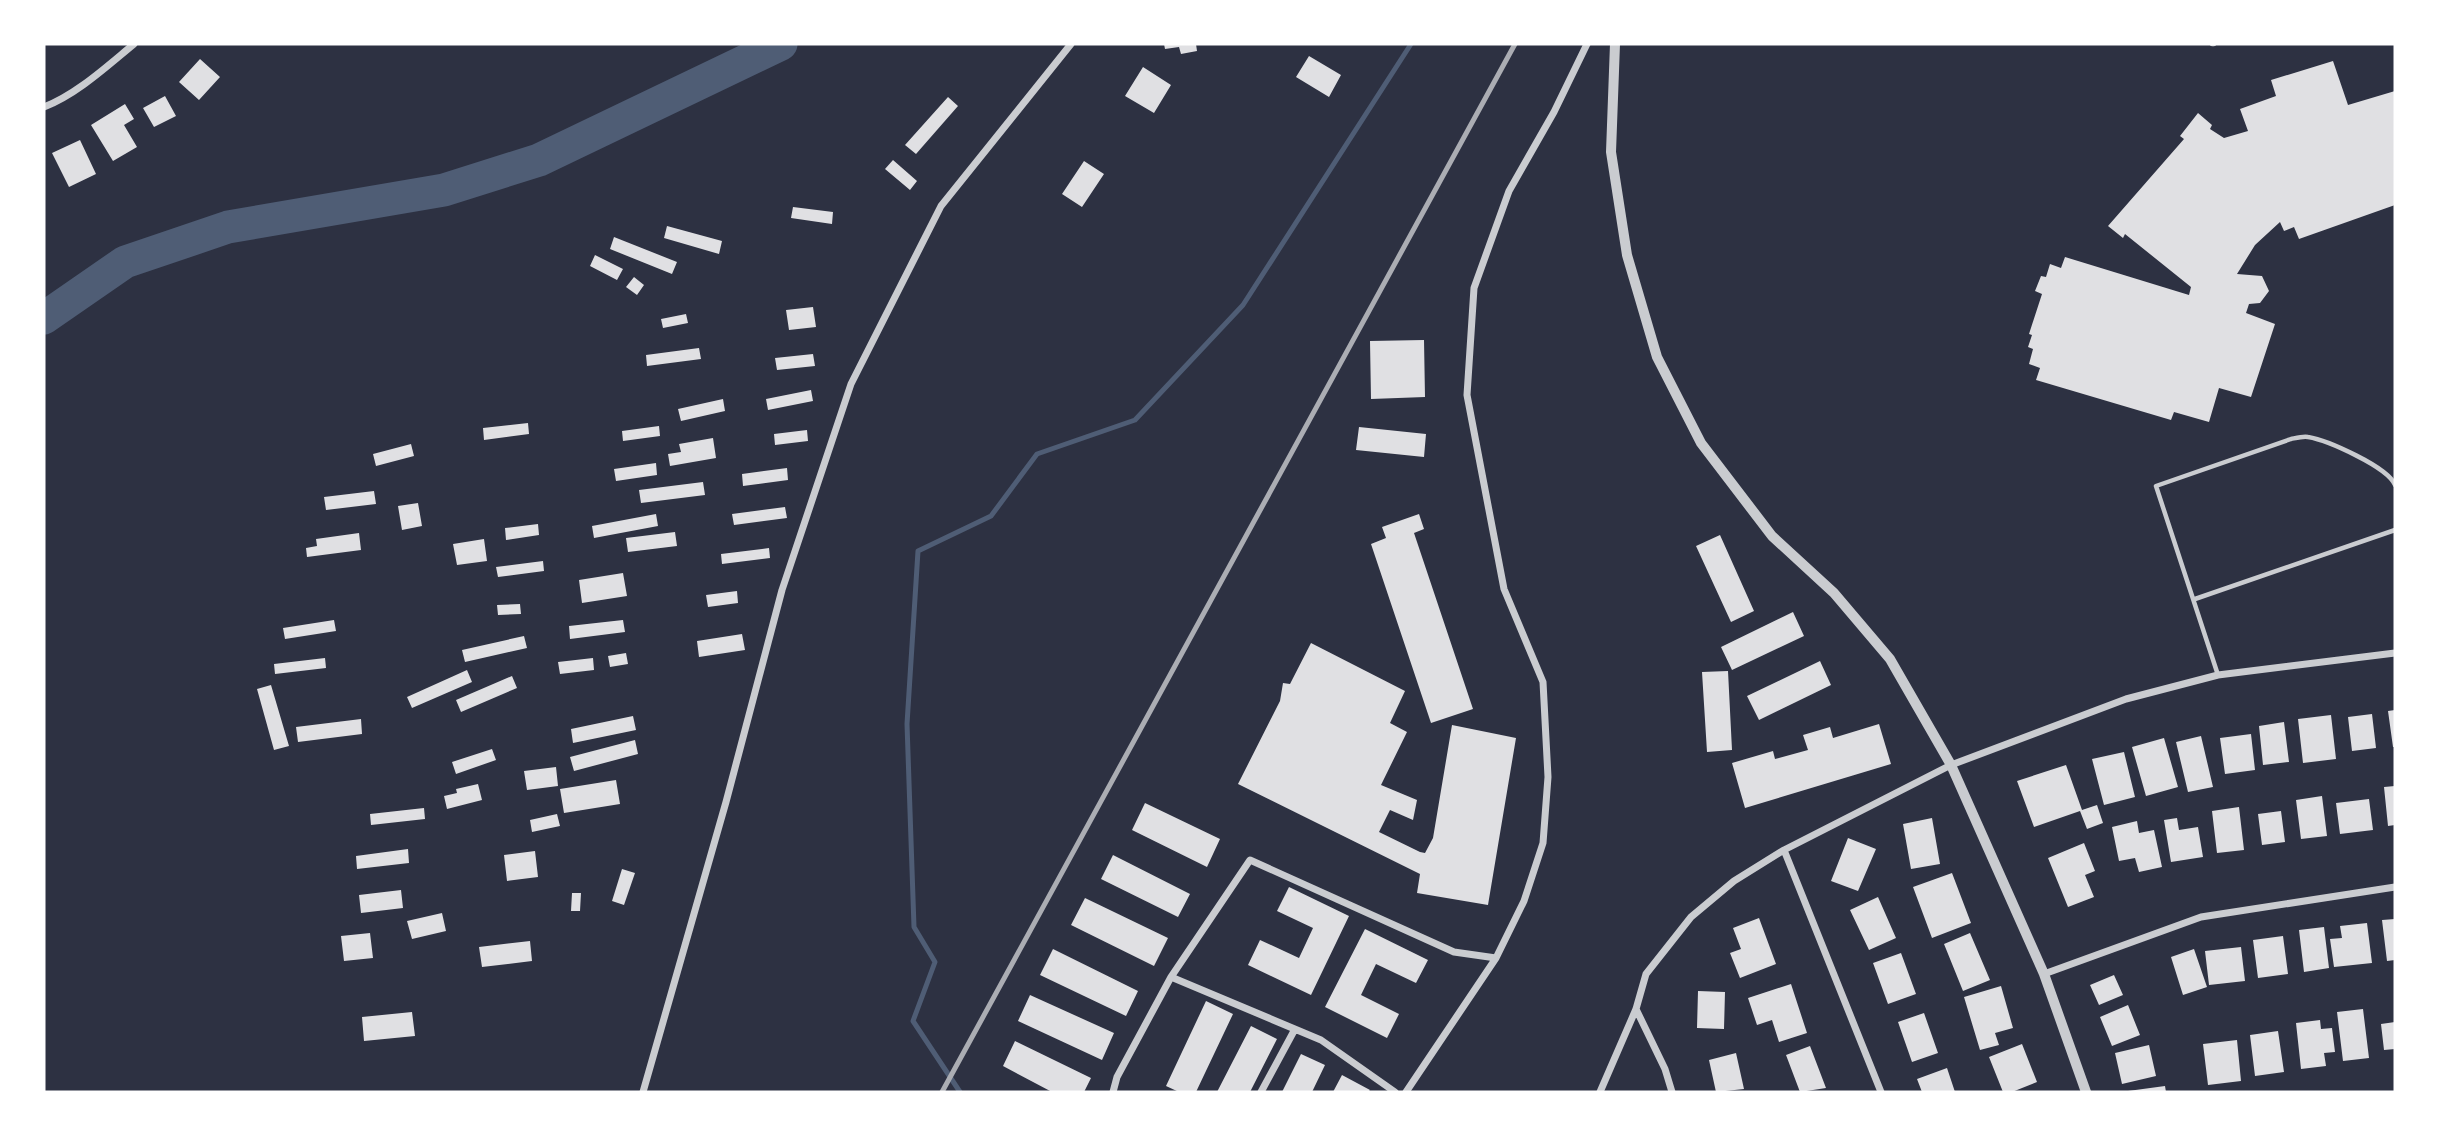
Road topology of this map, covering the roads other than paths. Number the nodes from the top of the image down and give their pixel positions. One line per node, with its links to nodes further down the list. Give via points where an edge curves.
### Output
1 (134, 44): 5 (street)
2 (1071, 44): 19 (street, via 941,206 851,384 782,590)
3 (1587, 44): 14 (street, via 1510,191 1474,288 1467,394 1504,589 1543,682 1548,777 1543,844 1524,901)
4 (1615, 44): 11 (street, via 1611,152 1627,255 1657,357 1701,443 1772,536 1834,593 1890,659)
5 (44, 107)
6 (2395, 485): 8 (lane, via 2370,462 2308,437 2156,486)
7 (2395, 530): 8 (lane)
8 (2195, 599): 10 (lane)
9 (2395, 653): 10 (street)
10 (2218, 675): 11 (street, via 2126,699)
11 (1951, 765): 12 (street); 15 (street)
12 (1784, 850): 17 (street, via 1734,881 1691,917 1646,974); 26 (street)
13 (2395, 887): 15 (street, via 2201,917)
14 (1496, 958): 16 (street, via 1454,952 1250,860); 23 (street)
15 (2044, 974): 27 (street)
16 (1171, 977): 18 (street); 20 (street)
17 (1636, 1009): 24 (street); 25 (street)
18 (1295, 1029): 21 (street); 22 (street, via 1321,1040)
19 (643, 1092)
20 (1113, 1092)
21 (1261, 1092)
22 (1395, 1092)
23 (1406, 1092)
24 (1600, 1092)
25 (1672, 1092)
26 (1881, 1092)
27 (2087, 1092)

